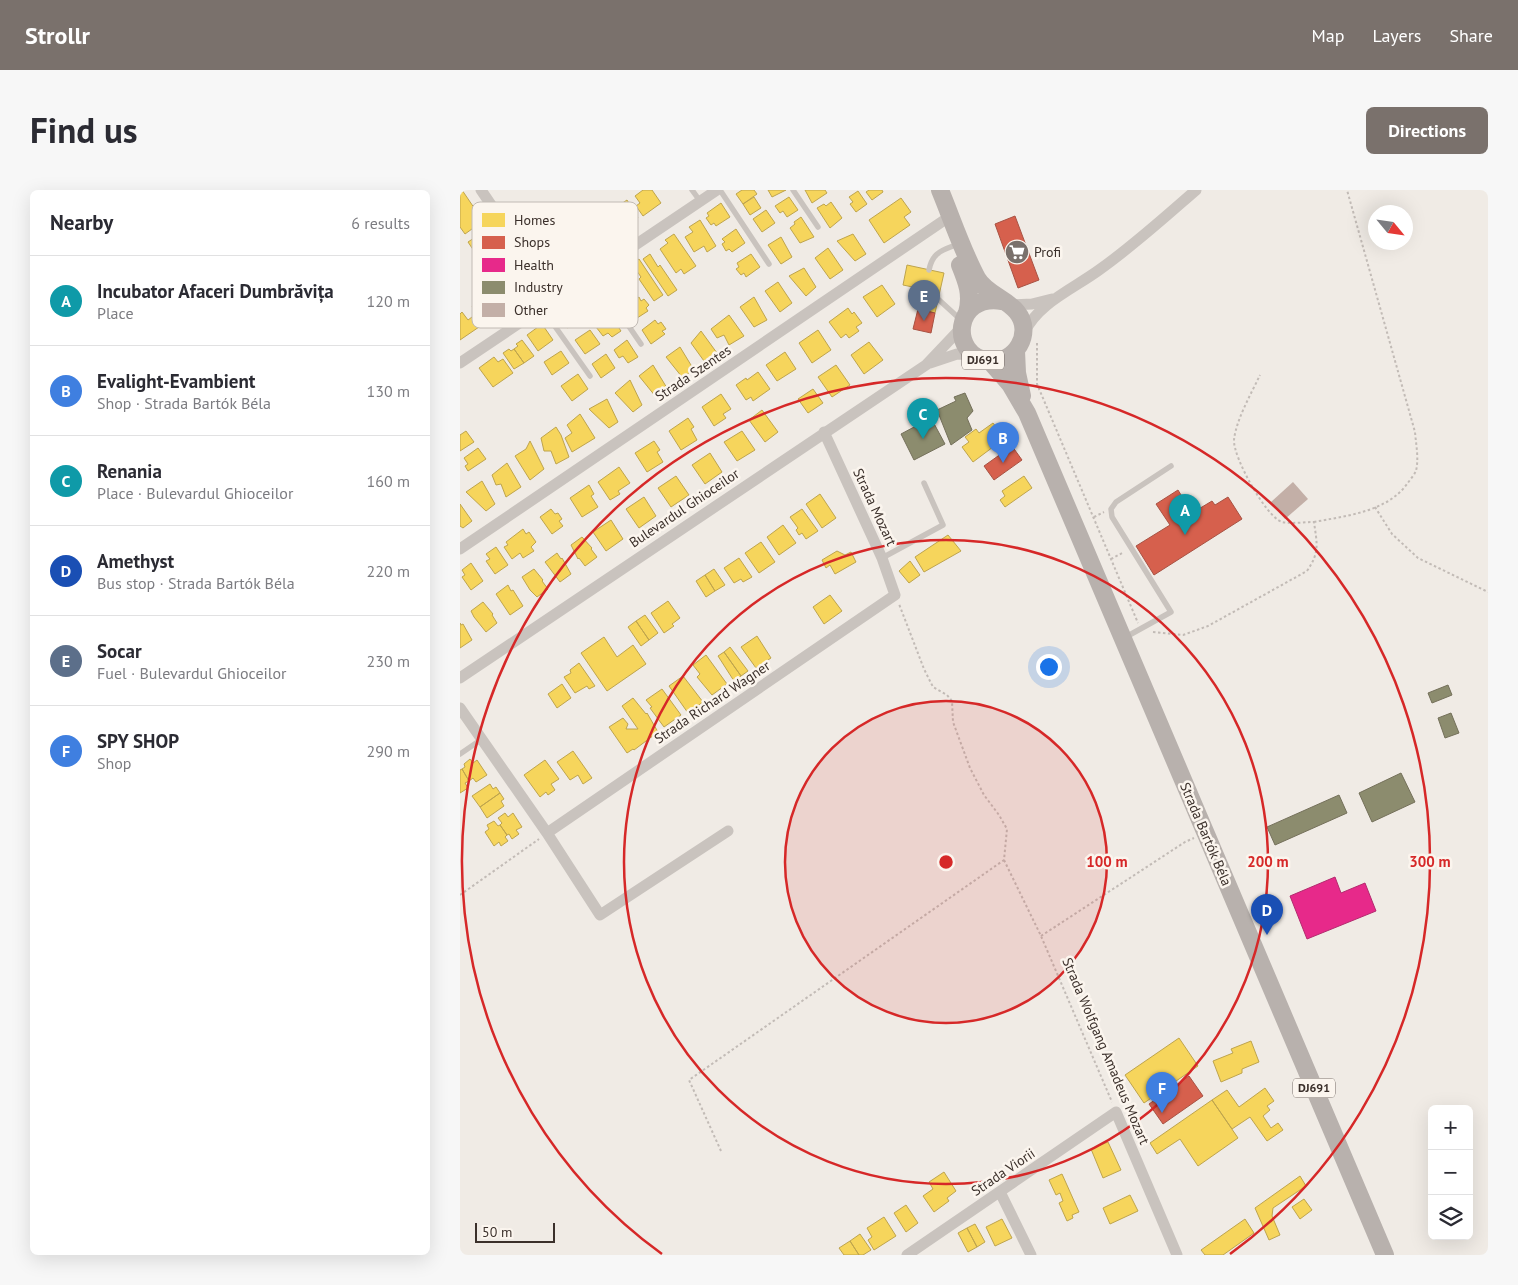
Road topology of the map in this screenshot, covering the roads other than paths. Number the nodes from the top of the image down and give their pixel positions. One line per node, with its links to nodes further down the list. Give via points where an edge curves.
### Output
1 (481, 190): 9 (street)
2 (692, 190): 8 (lane)
3 (718, 190): 8 (street); 14 (lane)
4 (793, 190): 11 (lane)
5 (930, 190): 12 (main road, DJ691)
6 (940, 190): 12 (main road, DJ691)
7 (1196, 190): 16 (street, via 1099,270)
8 (700, 201): 13 (street)
9 (489, 202)
10 (955, 209): 12 (lane, via 958,218)
11 (818, 227)
12 (951, 233): 15 (lane, via 932,258); 18 (main road, DJ691, via 979,281); 19 (main road, DJ691, via 970,295); 35 (street, Strada Szentes)
13 (638, 243)
14 (769, 264)
15 (929, 270)
16 (1056, 297): 18 (street, via 1032,304); 23 (street, via 1028,325)
17 (938, 299): 19 (lane)
18 (1006, 303): 19 (main road, via 992,299 983,301 974,306); 23 (main road, DJ691, via 1018,313)
19 (964, 321): 26 (main road, DJ691, via 962,338); 29 (street, Bulevardul Ghioceilor)
20 (512, 328): 28 (street)
21 (556, 328): 30 (lane)
22 (630, 328): 24 (lane)
23 (1030, 339): 25 (main road, DJ691, via 1021,343)
24 (641, 344)
25 (1016, 351): 27 (main road, DJ691, via 1000,361); 31 (main road, Strada Bartók Béla / DJ691, via 1018,379)
26 (973, 354): 27 (main road, DJ691); 29 (street, Bulevardul Ghioceilor, via 957,354)
27 (990, 361): 31 (main road, Strada Bartók Béla / DJ691, via 1017,393)
28 (460, 363)
29 (926, 365): 32 (street, Bulevardul Ghioceilor)
30 (590, 376)
31 (1027, 413): 38 (main road, Strada Bartók Béla / DJ691)
32 (824, 432): 36 (street, Strada Mozart); 39 (street, Bulevardul Ghioceilor)
33 (1171, 466): 38 (lane, via 1116,502 1111,509 1112,517 1170,612)
34 (924, 483): 36 (lane, via 943,525)
35 (460, 549)
36 (882, 558): 37 (street, Strada Mozart)
37 (895, 595): 44 (street, Strada Richard Wagner)
38 (1122, 639): 50 (main road, Strada Bartók Béla / DJ691)
39 (460, 678)
40 (460, 708): 41 (street)
41 (482, 739): 42 (lane); 44 (street)
42 (460, 754)
43 (728, 831): 44 (street, via 600,915)
44 (546, 833)
45 (1116, 1112): 46 (street, Strada Viorii); 49 (street, Strada Wolfgang Amadeus Mozart)
46 (1000, 1192): 47 (street, Strada Viorii); 48 (street)
47 (907, 1255)
48 (1031, 1255)
49 (1177, 1255)
50 (1385, 1255)

